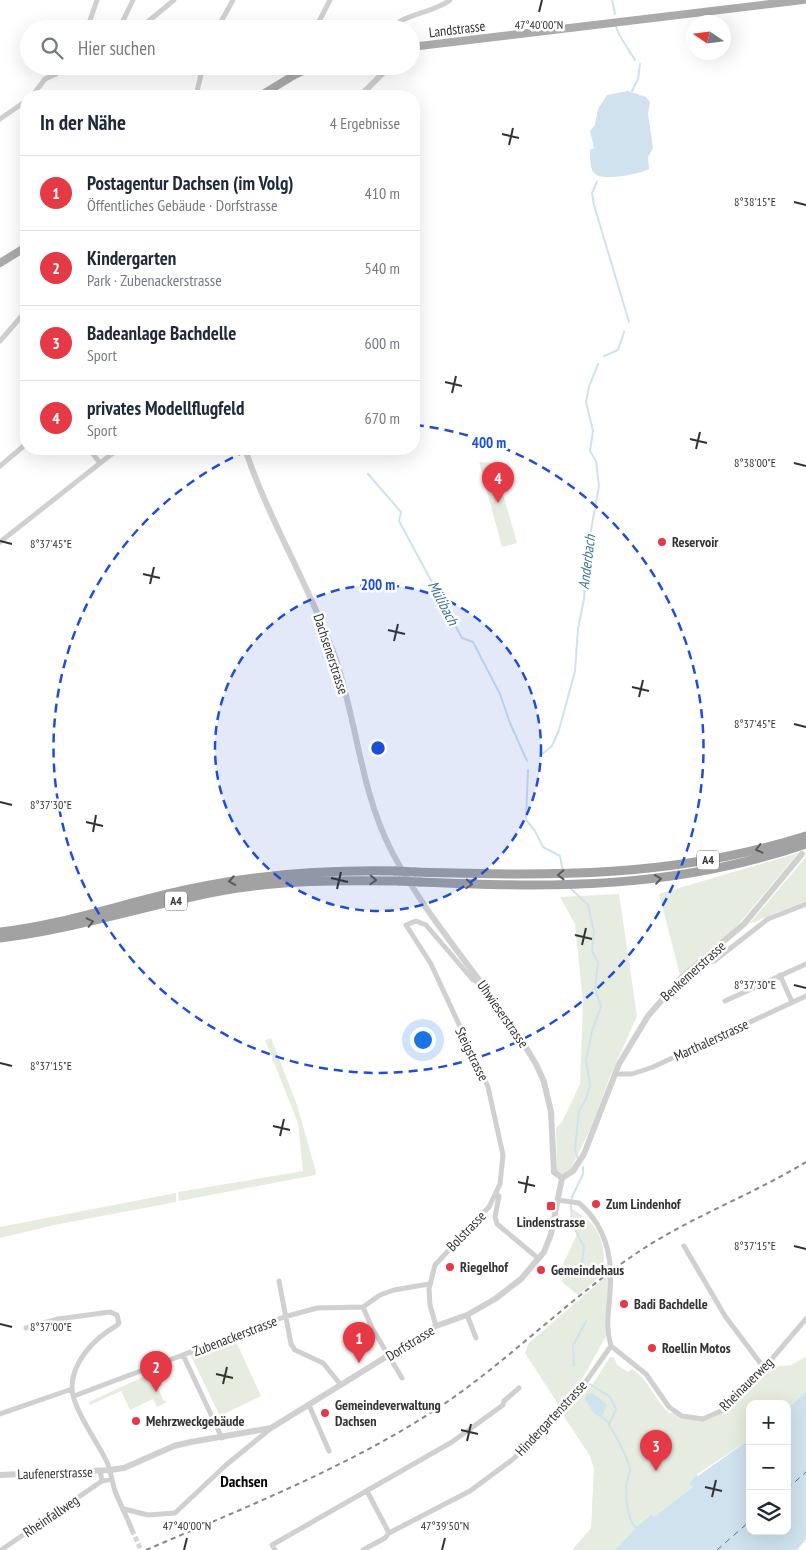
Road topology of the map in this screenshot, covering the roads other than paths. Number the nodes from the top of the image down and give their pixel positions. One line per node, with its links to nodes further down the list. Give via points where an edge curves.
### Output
1 (97, 0): 8 (street)
2 (133, 0): 9 (street)
3 (174, 0): 10 (street)
4 (234, 0): 11 (street)
5 (330, 0): 12 (street)
6 (450, 0): 13 (street)
7 (803, 0): 14 (main road, Landstrasse)
8 (90, 20)
9 (123, 20)
10 (150, 20)
11 (222, 20)
12 (319, 20)
13 (404, 20)
14 (420, 46)
15 (53, 75): 19 (street, via 45,78)
16 (201, 75): 20 (street)
17 (296, 75): 21 (main road)
18 (381, 75): 22 (street)
19 (36, 90)
20 (197, 90)
21 (270, 90)
22 (366, 90)
23 (20, 105): 24 (street)
24 (0, 119)
25 (20, 250): 26 (main road)
26 (0, 263)
27 (20, 318): 28 (street)
28 (0, 341)
29 (20, 449): 34 (street)
30 (94, 455): 33 (street)
31 (110, 455): 33 (street)
32 (247, 455): 38 (street, Dachsenerstrasse, via 336,661 368,792)
33 (100, 463): 35 (street)
34 (0, 466)
35 (0, 542)
36 (806, 836): 38 (highway, A4, one-way to 38, bridge, via 720,858 608,873 514,875 415,872)
37 (804, 848): 41 (highway, A4, one-way to 37, bridge, via 65,928 248,887 318,880 520,886 609,884 709,870); 42 (street, Benkemerstrasse, via 744,924)
38 (397, 868): 40 (highway, A4, one-way to 40, via 239,880 175,892 50,924); 45 (street, Uhwieserstrasse)
39 (806, 904): 42 (street, via 768,919 714,961)
40 (0, 932)
41 (0, 938)
42 (697, 964): 49 (street, Benkemerstrasse, via 648,1016)
43 (806, 964): 44 (street)
44 (780, 975): 47 (street); 48 (street)
45 (482, 984): 50 (street, Uhwieserstrasse, via 528,1050 544,1082 554,1130 554,1172); 51 (street, Steigstrasse, via 473,980 426,925 416,921 406,925 431,964 488,1087 503,1155 502,1176)
46 (806, 996): 48 (street, Marthalerstrasse)
47 (725, 1001)
48 (792, 1002): 49 (street, Marthalerstrasse, via 652,1067 632,1074)
49 (614, 1074): 50 (street, Benkemerstrasse, via 584,1154 573,1171)
50 (562, 1178): 52 (street, Dorfstrasse)
51 (496, 1193): 54 (street, via 499,1196 497,1224); 56 (street, Bolstrasse, via 489,1207 436,1262)
52 (558, 1200): 54 (street, Dorfstrasse, via 549,1241); 64 (street, via 577,1202 599,1225 606,1243 611,1277 606,1326)
53 (684, 1246): 67 (street, via 725,1316)
54 (539, 1259): 58 (street, Dorfstrasse, via 509,1290)
55 (279, 1281): 59 (street)
56 (429, 1284): 57 (street, via 394,1290); 61 (street, Bolstrasse)
57 (363, 1307): 59 (street, Zubenackerstrasse, via 317,1308); 66 (street)
58 (467, 1315): 61 (street, Dorfstrasse); 63 (street)
59 (284, 1317): 65 (street, Zubenackerstrasse); 69 (street, via 293,1348 323,1363)
60 (806, 1319): 67 (street, Rheinauerweg)
61 (436, 1326): 66 (street, Dorfstrasse)
62 (26, 1328): 71 (street, via 58,1319 110,1312 118,1316 119,1323 95,1341 82,1358)
63 (476, 1338)
64 (611, 1346): 67 (street, Rheinauerweg, via 646,1374 669,1408 692,1418 703,1419 723,1410); 86 (street, Hindergartenstrasse, via 589,1378 533,1442 485,1480)
65 (183, 1355): 72 (street, Zubenackerstrasse); 76 (street)
66 (390, 1355): 68 (street); 69 (street, Dorfstrasse)
67 (764, 1368)
68 (402, 1378)
69 (341, 1385): 73 (street, Dorfstrasse)
70 (519, 1388): 83 (street, via 503,1405 452,1442)
71 (72, 1389): 72 (street); 74 (street)
72 (74, 1396): 78 (street)
73 (309, 1405): 75 (street, Dorfstrasse); 77 (street)
74 (0, 1414)
75 (271, 1428): 76 (street, Dorfstrasse); 84 (street, via 175,1513 148,1515)
76 (222, 1438): 78 (street, Dorfstrasse, via 174,1446 124,1468)
77 (329, 1451)
78 (110, 1470): 79 (street, Laufenerstrasse); 81 (street)
79 (100, 1471): 80 (street, Laufenerstrasse); 82 (street)
80 (0, 1474)
81 (112, 1479): 82 (street, Rheinfallweg); 84 (street)
82 (102, 1482): 87 (street, Rheinfallweg)
83 (368, 1491): 86 (street); 88 (street, via 272,1544)
84 (124, 1509): 85 (street)
85 (132, 1530)
86 (389, 1534): 89 (street, Hindergartenstrasse)
87 (1, 1550)
88 (274, 1550)
89 (363, 1550)

